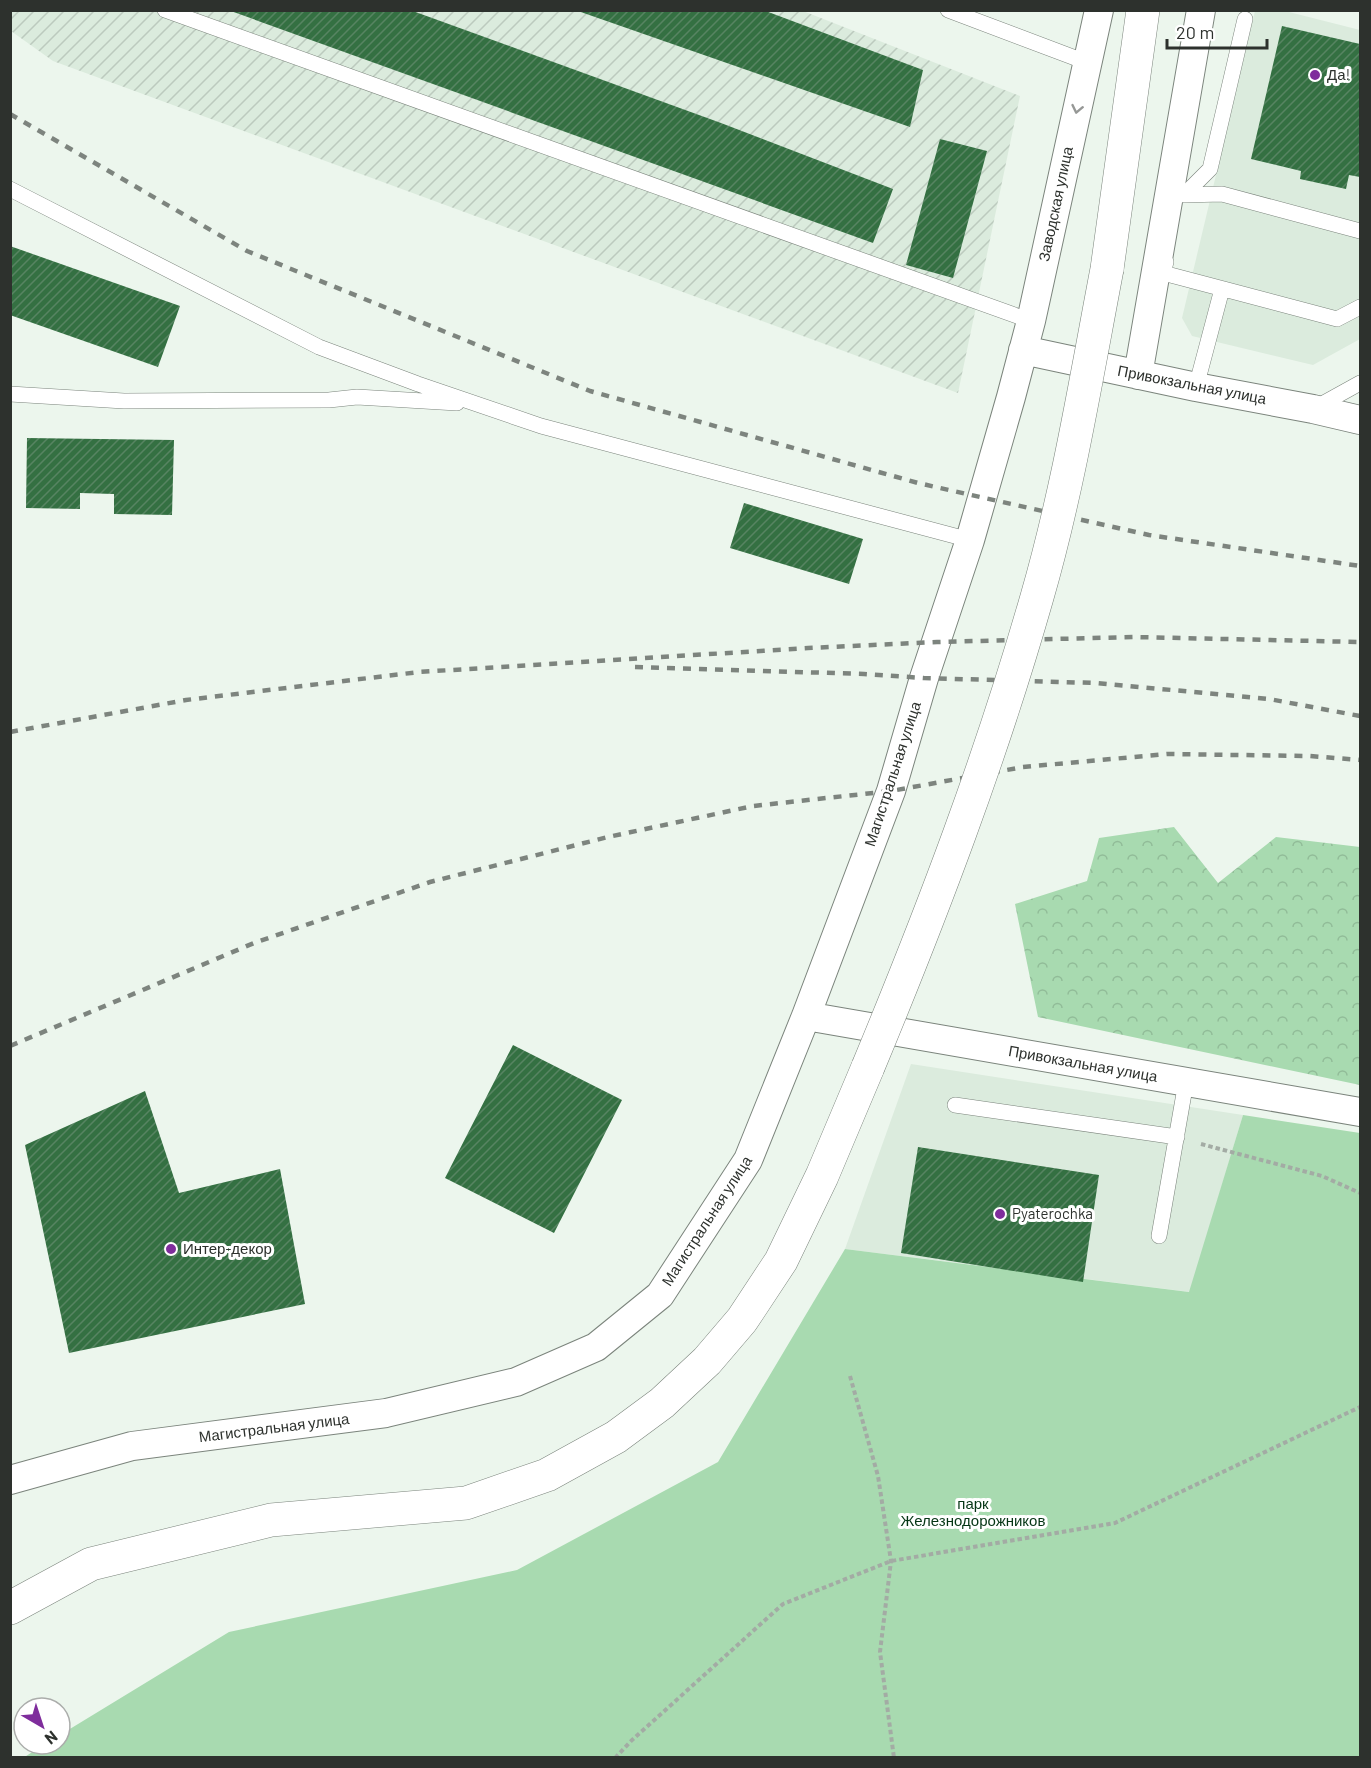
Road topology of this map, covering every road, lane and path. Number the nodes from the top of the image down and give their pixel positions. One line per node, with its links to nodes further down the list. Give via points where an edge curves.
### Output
1 (165, 10): 13 (lane)
2 (948, 10): 7 (lane)
3 (1098, 10): 7 (street, Заводская улица)
4 (1143, 10): 35 (main road, bridge, via 1107,268 1072,453 1034,607 1000,719 917,948 822,1176 781,1261 742,1320 707,1361 662,1403 616,1437 547,1475 466,1503 271,1520 91,1564)
5 (1201, 10): 9 (street)
6 (1245, 19): 9 (lane, via 1210,169)
7 (1086, 62): 13 (street, Заводская улица, one-way to 13)
8 (10, 189): 20 (lane, via 319,347)
9 (1177, 193): 10 (lane, via 1222,194); 11 (lane, via 1163,273); 15 (street)
10 (1360, 231)
11 (1222, 289): 12 (lane, via 1337,319); 17 (lane)
12 (1360, 307)
13 (1031, 321): 14 (street, Заводская улица)
14 (1023, 350): 15 (street, Привокзальная улица); 19 (street, Заводская улица)
15 (1138, 375): 17 (street, Привокзальная улица)
16 (1360, 383): 21 (lane)
17 (1196, 387): 21 (street, Привокзальная улица)
18 (10, 394): 20 (lane, via 124,401 357,397)
19 (1011, 397): 23 (street, Магистральная улица)
20 (476, 404): 23 (lane, via 553,429)
21 (1314, 409): 22 (street, Привокзальная улица)
22 (1360, 420)
23 (970, 540): 24 (street, Магистральная улица, via 891,791)
24 (806, 1016): 25 (street, Привокзальная улица); 33 (street, Магистральная улица, via 748,1160 660,1295 596,1347 516,1382 386,1413 132,1446)
25 (1186, 1082): 27 (street, Привокзальная улица); 28 (lane)
26 (955, 1105): 28 (lane)
27 (1360, 1112)
28 (1177, 1137): 29 (path, via 1322,1176); 30 (lane)
29 (1360, 1193)
30 (1160, 1236)
31 (850, 1376): 34 (path, via 878,1476)
32 (1360, 1407): 34 (path, via 1115,1523)
33 (10, 1480)
34 (891, 1561): 36 (path, via 783,1604); 37 (path, via 880,1652)
35 (10, 1608)
36 (615, 1758)
37 (894, 1758)

